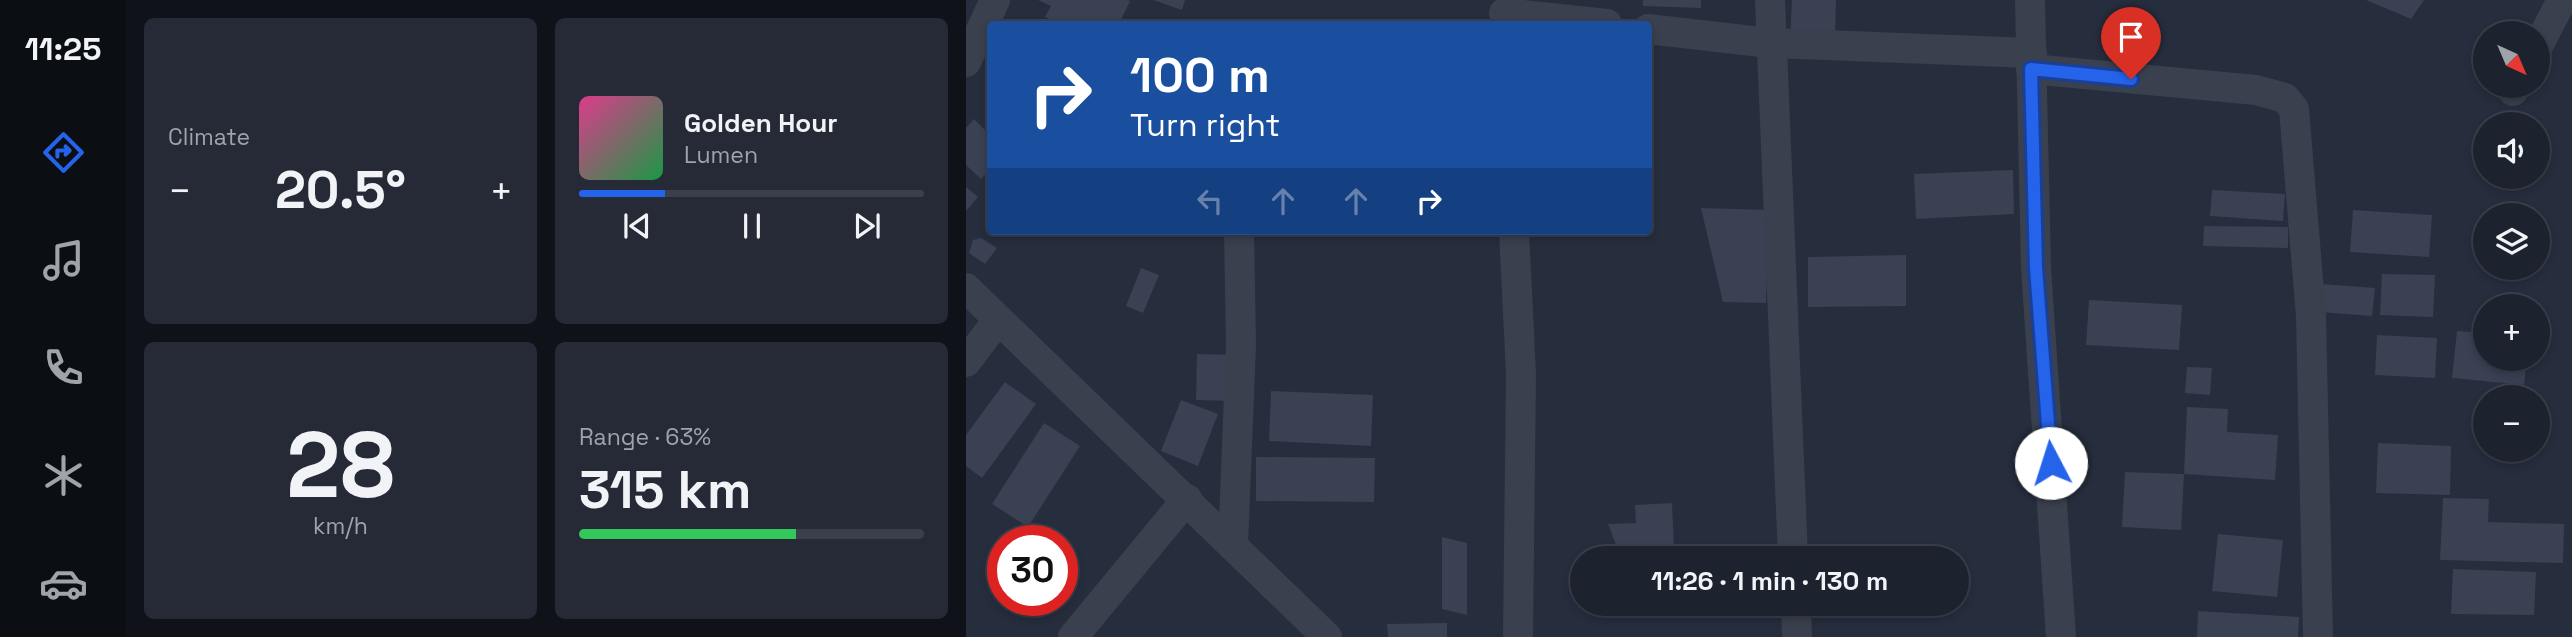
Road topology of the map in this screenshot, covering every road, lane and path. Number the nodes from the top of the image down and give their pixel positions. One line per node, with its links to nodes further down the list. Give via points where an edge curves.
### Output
1 (995, 0): 11 (street)
2 (1770, 0): 9 (street)
3 (2030, 0): 10 (street)
4 (2563, 0): 7 (street)
5 (1504, 12): 6 (street)
6 (1580, 21)
7 (2550, 24)
8 (1652, 29): 9 (street)
9 (1770, 43): 10 (street); 19 (street)
10 (2031, 61): 25 (street, via 2036,268); 26 (street, via 2256,90 2285,98 2294,109 2311,316)
11 (966, 62)
12 (1240, 235): 18 (street)
13 (1514, 235): 23 (street, via 1521,374)
14 (966, 288): 15 (street)
15 (998, 320): 16 (street); 17 (street)
16 (966, 362)
17 (1187, 499): 18 (street); 21 (street)
18 (1233, 546): 22 (street)
19 (1792, 546)
20 (1796, 616): 24 (street)
21 (1073, 637)
22 (1327, 637)
23 (1518, 637)
24 (1797, 637)
25 (2061, 637)
26 (2318, 637)

